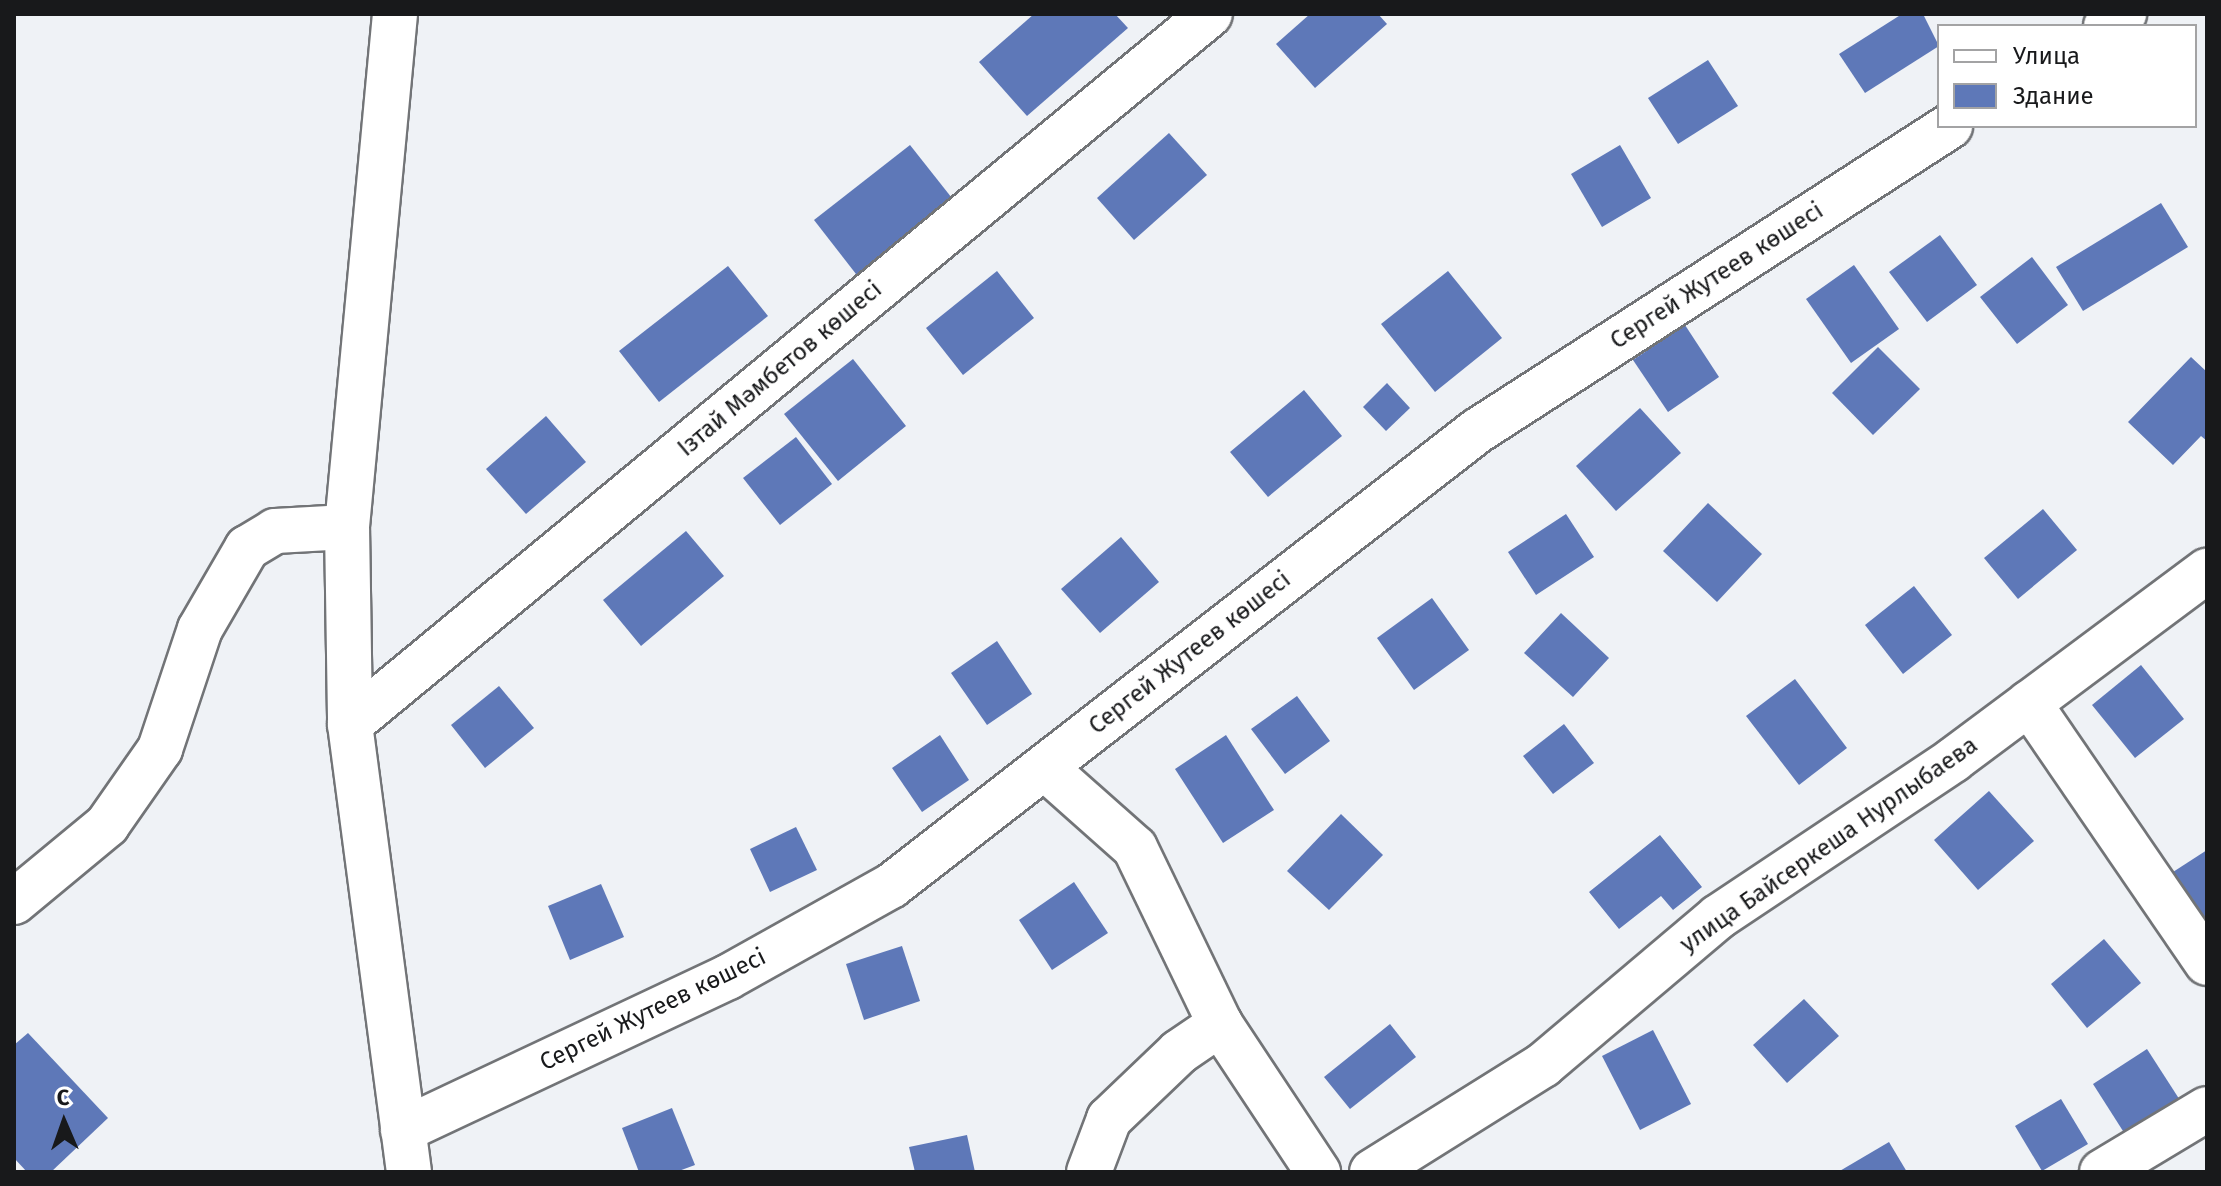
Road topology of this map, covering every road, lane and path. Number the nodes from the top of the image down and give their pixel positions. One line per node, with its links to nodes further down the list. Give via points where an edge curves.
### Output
1 (395, 14): 4 (street)
2 (1210, 14): 7 (street, Ізтай Мәмбетов көшесі)
3 (1947, 128): 8 (street, Сергей Жутеев көшесі, via 1477,431)
4 (347, 527): 7 (street); 9 (street, via 275,531 247,548 200,629 160,749 107,825)
5 (2207, 571): 6 (street, улица Байсеркеша Нурлыбаева)
6 (2029, 703): 10 (street); 16 (street, улица Байсеркеша Нурлыбаева, via 1718,917 1543,1065)
7 (350, 724): 13 (street)
8 (1045, 768): 11 (street, via 1135,848); 13 (street, Сергей Жутеев көшесі, via 891,886)
9 (14, 902)
10 (2207, 963)
11 (1220, 1024): 14 (street, via 1179,1052 1109,1119); 15 (street)
12 (2207, 1109): 17 (street)
13 (406, 1151)
14 (1089, 1172)
15 (1318, 1172)
16 (1372, 1172)
17 (2102, 1172)

